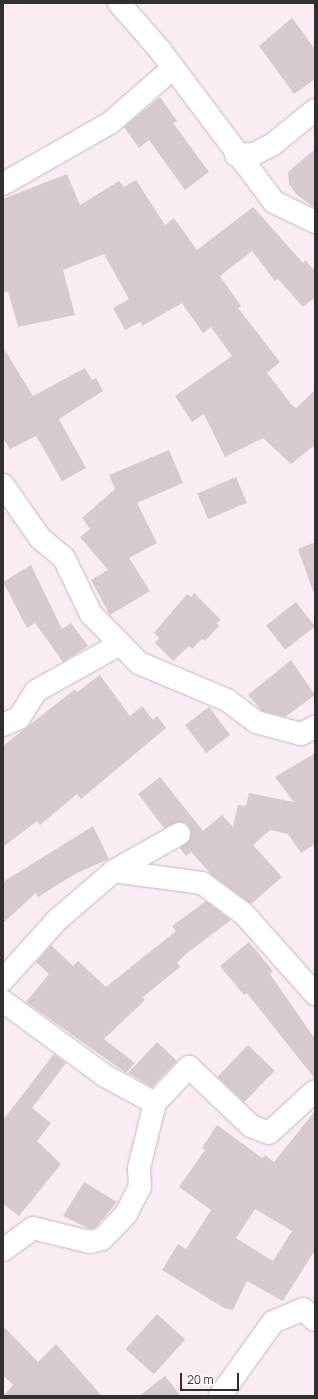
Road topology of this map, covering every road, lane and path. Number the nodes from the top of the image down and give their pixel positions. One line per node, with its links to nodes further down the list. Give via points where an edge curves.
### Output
1 (119, 3): 2 (street)
2 (172, 69): 4 (street); 5 (street, via 110,123)
3 (315, 110): 4 (street, via 272,145 254,154)
4 (236, 155): 6 (street, via 274,202)
5 (3, 184)
6 (292, 213): 7 (street); 8 (street)
7 (315, 222)
8 (315, 236)
9 (3, 485): 10 (street, via 40,538 64,558 91,614)
10 (120, 644): 11 (street, via 36,691 19,718); 12 (street, via 138,663 227,700 256,722 301,734)
11 (3, 725)
12 (315, 727)
13 (179, 834): 14 (street)
14 (114, 871): 15 (street, via 57,920); 16 (street, via 202,883 244,914)
15 (3, 980)
16 (315, 994)
17 (3, 1001): 19 (street, via 105,1076)
18 (315, 1091): 19 (street, via 269,1134 251,1126 189,1067)
19 (155, 1103): 20 (street, via 138,1168 140,1187 126,1214 102,1239 90,1242 33,1228)
20 (3, 1250)
21 (315, 1320): 22 (street, via 303,1309 273,1322)
22 (220, 1396)

